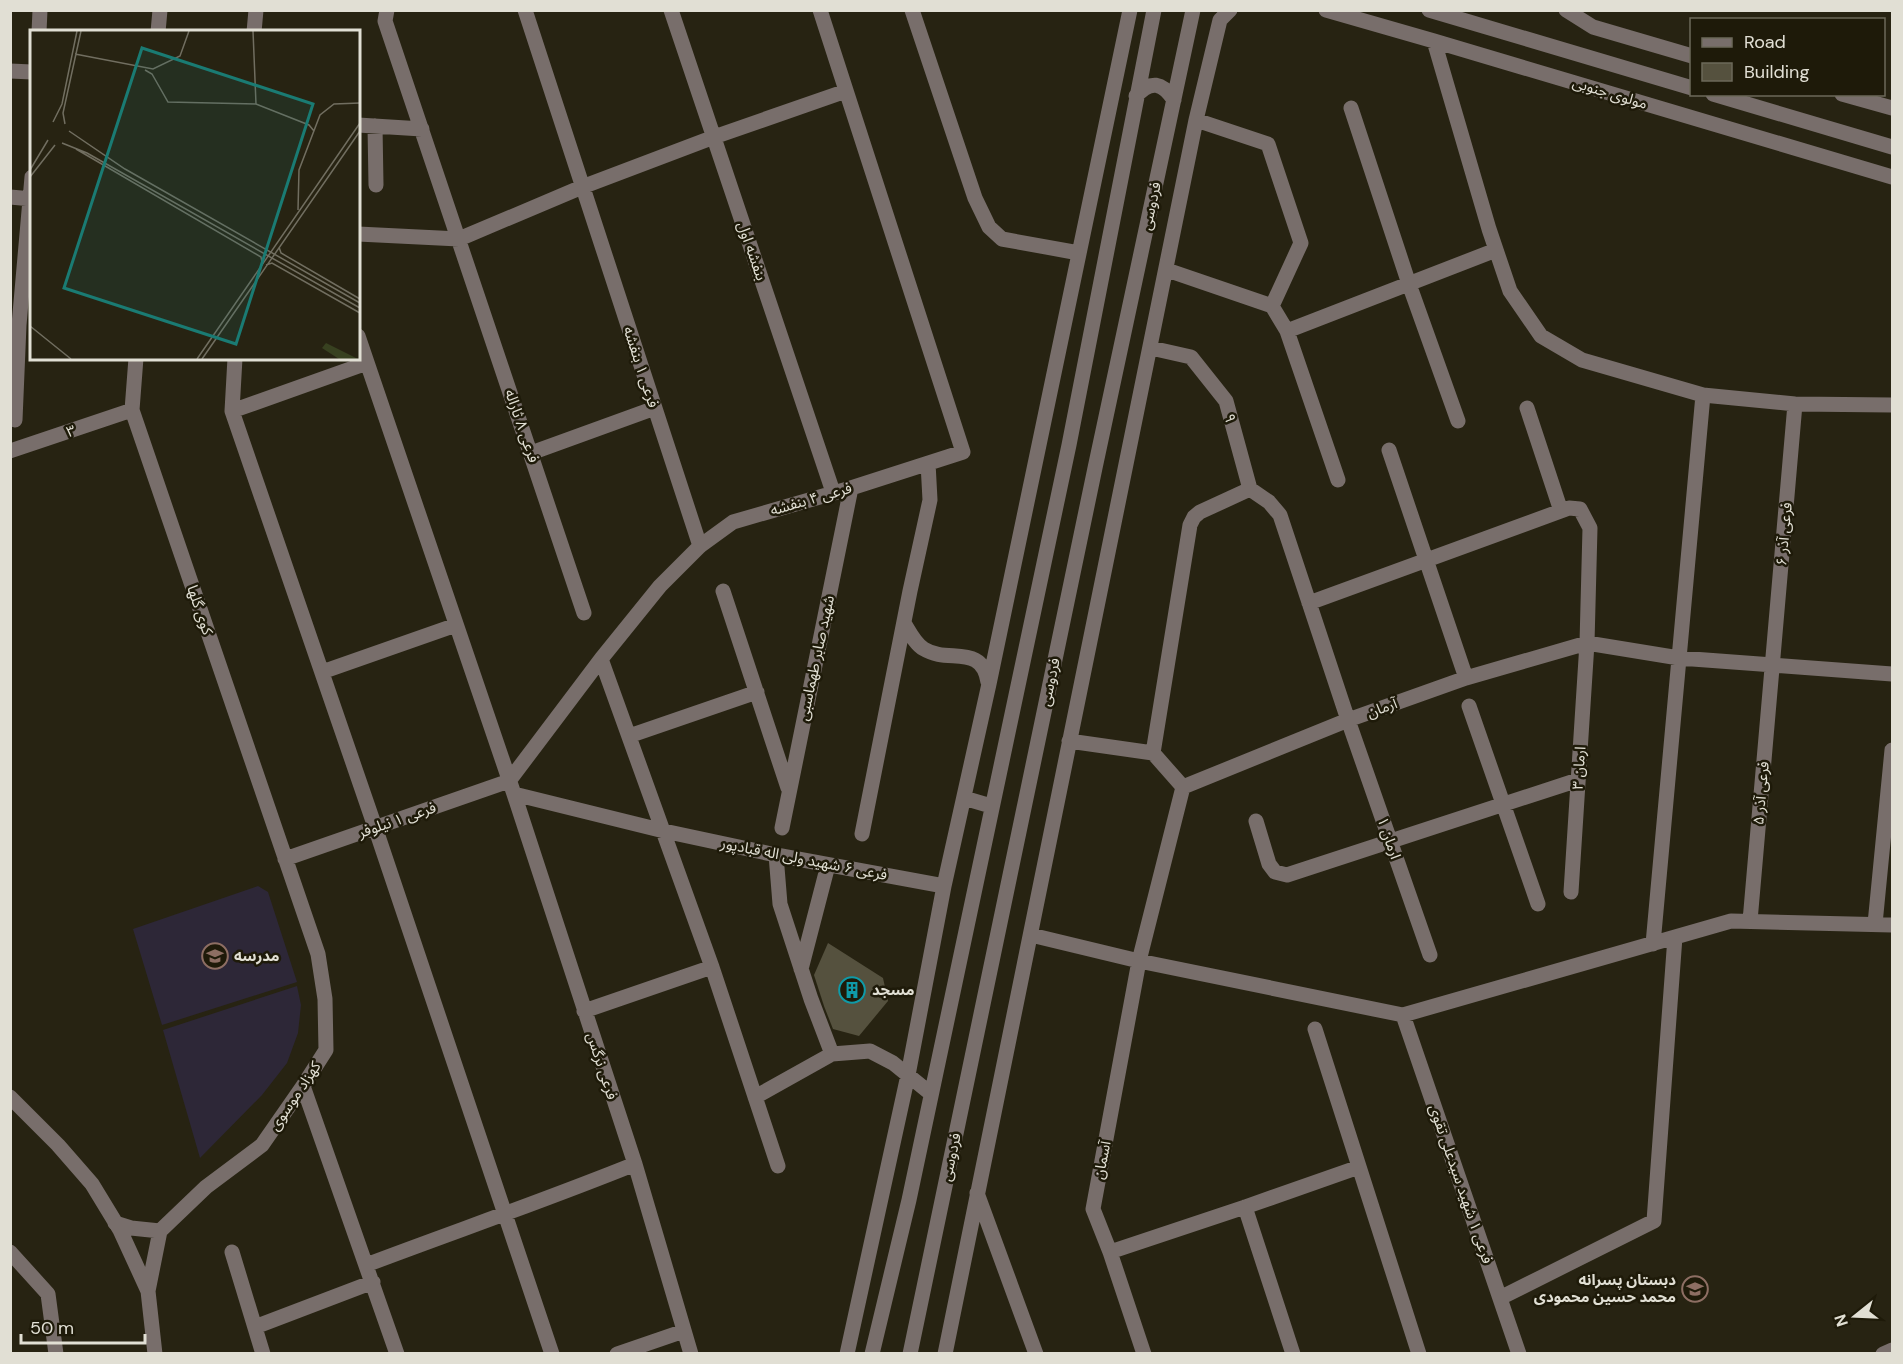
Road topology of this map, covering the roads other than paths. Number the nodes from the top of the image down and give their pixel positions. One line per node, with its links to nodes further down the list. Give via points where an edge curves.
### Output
1 (40, 10): 17 (street)
2 (160, 10): 18 (street)
3 (256, 10): 19 (street)
4 (387, 10): 36 (street, فرعی ۸ ثاراله, via 385,21)
5 (525, 10): 42 (street, فرعی ۱ بنفشه)
6 (671, 10): 38 (street, بنفشه اول)
7 (820, 10): 25 (street)
8 (912, 10): 49 (street, via 975,198 989,227 1002,238)
9 (1130, 10): 49 (street)
10 (1193, 10): 29 (street, فردوسی)
11 (1230, 10): 33 (street, via 1220,20)
12 (1326, 10): 20 (street, مولوی جنوبی)
13 (1429, 10): 16 (street, مولوی جنوبی)
14 (1566, 10): 21 (street, via 1593,27)
15 (1153, 12): 26 (street, فردوسی)
16 (1479, 17): 24 (street, مولوی جنوبی)
17 (39, 30)
18 (158, 30)
19 (254, 30)
20 (1434, 41): 37 (street, مولوی جنوبی); 48 (street)
21 (1690, 55)
22 (10, 71): 23 (street)
23 (30, 72)
24 (1690, 87)
25 (846, 91): 38 (street); 72 (street, فرعی ۴ بنفشه, via 963,452)
26 (1136, 96): 29 (street, via 1144,87 1159,85); 106 (street, فردوسی, via 1068,445)
27 (1720, 96): 30 (street)
28 (1849, 96): 32 (street)
29 (1174, 99): 165 (street, فردوسی)
30 (1756, 107): 37 (street); 39 (street)
31 (1351, 108): 51 (street)
32 (1893, 108)
33 (1196, 120): 50 (street); 52 (street, via 1268,144 1301,243)
34 (360, 125): 35 (street)
35 (375, 126): 36 (street); 41 (street)
36 (422, 129): 47 (street, فرعی ۸ ثاراله)
37 (1749, 134): 40 (street, مولوی جنوبی)
38 (714, 137): 42 (street); 76 (street, بنفشه اول)
39 (1893, 147)
40 (1893, 177)
41 (376, 185)
42 (582, 188): 47 (street); 63 (street, فرعی ۱ بنفشه)
43 (10, 197): 44 (street)
44 (30, 199)
45 (30, 207): 53 (street)
46 (360, 234): 47 (street)
47 (459, 239): 71 (street, فرعی ۸ ثاراله)
48 (1496, 250): 51 (street); 60 (street, via 1509,291 1541,336 1582,360)
49 (1079, 253): 92 (street)
50 (1167, 270): 52 (street); 56 (street)
51 (1409, 284): 54 (street); 68 (street)
52 (1272, 306): 54 (street)
53 (15, 325): 67 (street)
54 (1287, 331): 73 (street)
55 (360, 342): 59 (street, فرعی نرگس)
56 (1151, 348): 75 (street, ۹, via 1191,357 1226,401); 97 (street)
57 (136, 360): 65 (street, کوی گلها)
58 (236, 360): 66 (street)
59 (367, 363): 66 (street); 84 (street, فرعی نرگس)
60 (1703, 395): 61 (street); 86 (street)
61 (1795, 404): 62 (street); 88 (street, فرعی آذر ۶)
62 (1893, 405)
63 (655, 408): 71 (street); 78 (street, فرعی ۱ بنفشه)
64 (1527, 408): 77 (street)
65 (132, 410): 70 (street, ۳); 114 (street, کوی گلها)
66 (232, 411): 89 (street)
67 (15, 420)
68 (1458, 421)
69 (1389, 450): 79 (street)
70 (10, 451)
71 (531, 453): 82 (street, فرعی ۸ ثاراله)
72 (928, 463): 74 (street, فرعی ۴ بنفشه); 83 (street, via 930,500)
73 (1338, 480)
74 (851, 488): 76 (street, فرعی ۴ بنفشه); 103 (street, شهید صابر طهماسبی)
75 (1250, 489): 81 (street, ارمان ۱, via 1280,515); 99 (street, via 1200,512 1190,525)
76 (833, 492): 78 (street, فرعی ۴ بنفشه, via 733,522)
77 (1561, 511): 79 (street); 85 (street, ارمان ۳, via 1580,509 1590,528)
78 (700, 546): 87 (street, فرعی ۴ بنفشه, via 660,586)
79 (1426, 560): 81 (street); 91 (street)
80 (723, 591): 93 (street)
81 (1309, 603): 95 (street, ارمان ۱)
82 (584, 613)
83 (904, 622): 92 (street, via 923,649 977,660 987,673); 111 (street)
84 (456, 625): 89 (street); 101 (street, فرعی نرگس)
85 (1587, 643): 86 (street); 91 (street, آرمان); 100 (street, ارمان ۳)
86 (1679, 658): 88 (street); 124 (street)
87 (601, 659): 96 (street); 101 (street, فرعی ۴ بنفشه)
88 (1772, 665): 90 (street); 119 (street, فرعی آذر ۵)
89 (322, 672): 108 (street)
90 (1893, 674)
91 (1466, 678): 95 (street, آرمان)
92 (989, 684): 104 (street)
93 (757, 692): 96 (street); 103 (street)
94 (1469, 706): 105 (street)
95 (1348, 720): 102 (street, آرمان); 112 (street, ارمان ۱)
96 (629, 736): 110 (street)
97 (1069, 741): 99 (street); 122 (street)
98 (1893, 750): 120 (street)
99 (1153, 753): 102 (street)
100 (1578, 780): 105 (street); 117 (street, ارمان ۳)
101 (511, 787): 108 (street, فرعی ۱ نیلوفر); 110 (street, فرعی ۶ شهید ولی اله قبادپور); 129 (street, فرعی نرگس)
102 (1183, 787): 126 (street, آسمان)
103 (789, 790): 109 (street, شهید صابر طهماسبی)
104 (964, 798): 106 (street); 116 (street)
105 (1503, 804): 112 (street); 118 (street)
106 (991, 806): 135 (street, فردوسی)
107 (1256, 821): 112 (street, via 1269,864 1275,872 1287,875)
108 (375, 827): 114 (street, فرعی ۱ نیلوفر); 143 (street)
109 (782, 828)
110 (664, 831): 113 (street, فرعی ۶ شهید ولی اله قبادپور); 127 (street)
111 (862, 834)
112 (1390, 840): 125 (street, ارمان ۱)
113 (776, 855): 115 (street, فرعی ۶ شهید ولی اله قبادپور); 128 (street, via 780,904)
114 (285, 859): 134 (street, کهزاد موسوی, via 318,954 325,999 326,1050)
115 (828, 865): 116 (street, فرعی ۶ شهید ولی اله قبادپور); 128 (street)
116 (944, 886): 133 (street)
117 (1571, 892)
118 (1538, 904)
119 (1749, 921): 120 (street); 123 (street, via 1731,921)
120 (1875, 924): 121 (street)
121 (1893, 925)
122 (1031, 934): 126 (street); 141 (street)
123 (1675, 937): 124 (street); 152 (street, via 1654,1221)
124 (1653, 944): 130 (street)
125 (1430, 955)
126 (1139, 961): 130 (street); 148 (street, آسمان, via 1093,1209)
127 (712, 967): 129 (street); 137 (street)
128 (801, 969): 132 (street)
129 (584, 1011): 138 (street, فرعی نرگس)
130 (1403, 1016): 152 (street, فرعی ۱ شهید سیدعلی تقوی)
131 (1315, 1029): 140 (street)
132 (832, 1054): 133 (street, via 870,1051); 137 (street)
133 (908, 1075): 135 (street); 163 (street)
134 (303, 1086): 145 (street, کهزاد موسوی, via 262,1145 206,1187); 149 (street)
135 (930, 1093): 164 (street, فردوسی)
136 (10, 1096): 144 (street, via 92,1184)
137 (755, 1097): 139 (street)
138 (635, 1164): 143 (street); 154 (street, فرعی نرگس)
139 (778, 1166)
140 (1359, 1167): 142 (street); 170 (street)
141 (977, 1193): 166 (street); 167 (street)
142 (1245, 1207): 148 (street); 169 (street)
143 (506, 1212): 149 (street); 160 (street)
144 (115, 1223): 145 (street); 151 (street)
145 (160, 1231): 151 (street)
146 (10, 1252): 156 (street, via 48,1294)
147 (232, 1252): 153 (street)
148 (1110, 1252): 168 (street, آسمان)
149 (366, 1265): 150 (street)
150 (373, 1282): 153 (street); 159 (street)
151 (148, 1291): 157 (street)
152 (1500, 1298): 171 (street, فرعی ۱ شهید سیدعلی تقوی)
153 (255, 1327): 158 (street)
154 (684, 1331): 161 (street); 162 (street, فرعی نرگس)
155 (1893, 1350): 172 (street)
156 (56, 1353)
157 (154, 1353)
158 (263, 1353)
159 (397, 1353)
160 (552, 1353)
161 (617, 1353)
162 (691, 1353)
163 (847, 1353)
164 (872, 1353)
165 (910, 1353)
166 (945, 1353)
167 (1036, 1353)
168 (1144, 1353)
169 (1293, 1353)
170 (1419, 1353)
171 (1520, 1353)
172 (1883, 1353)

